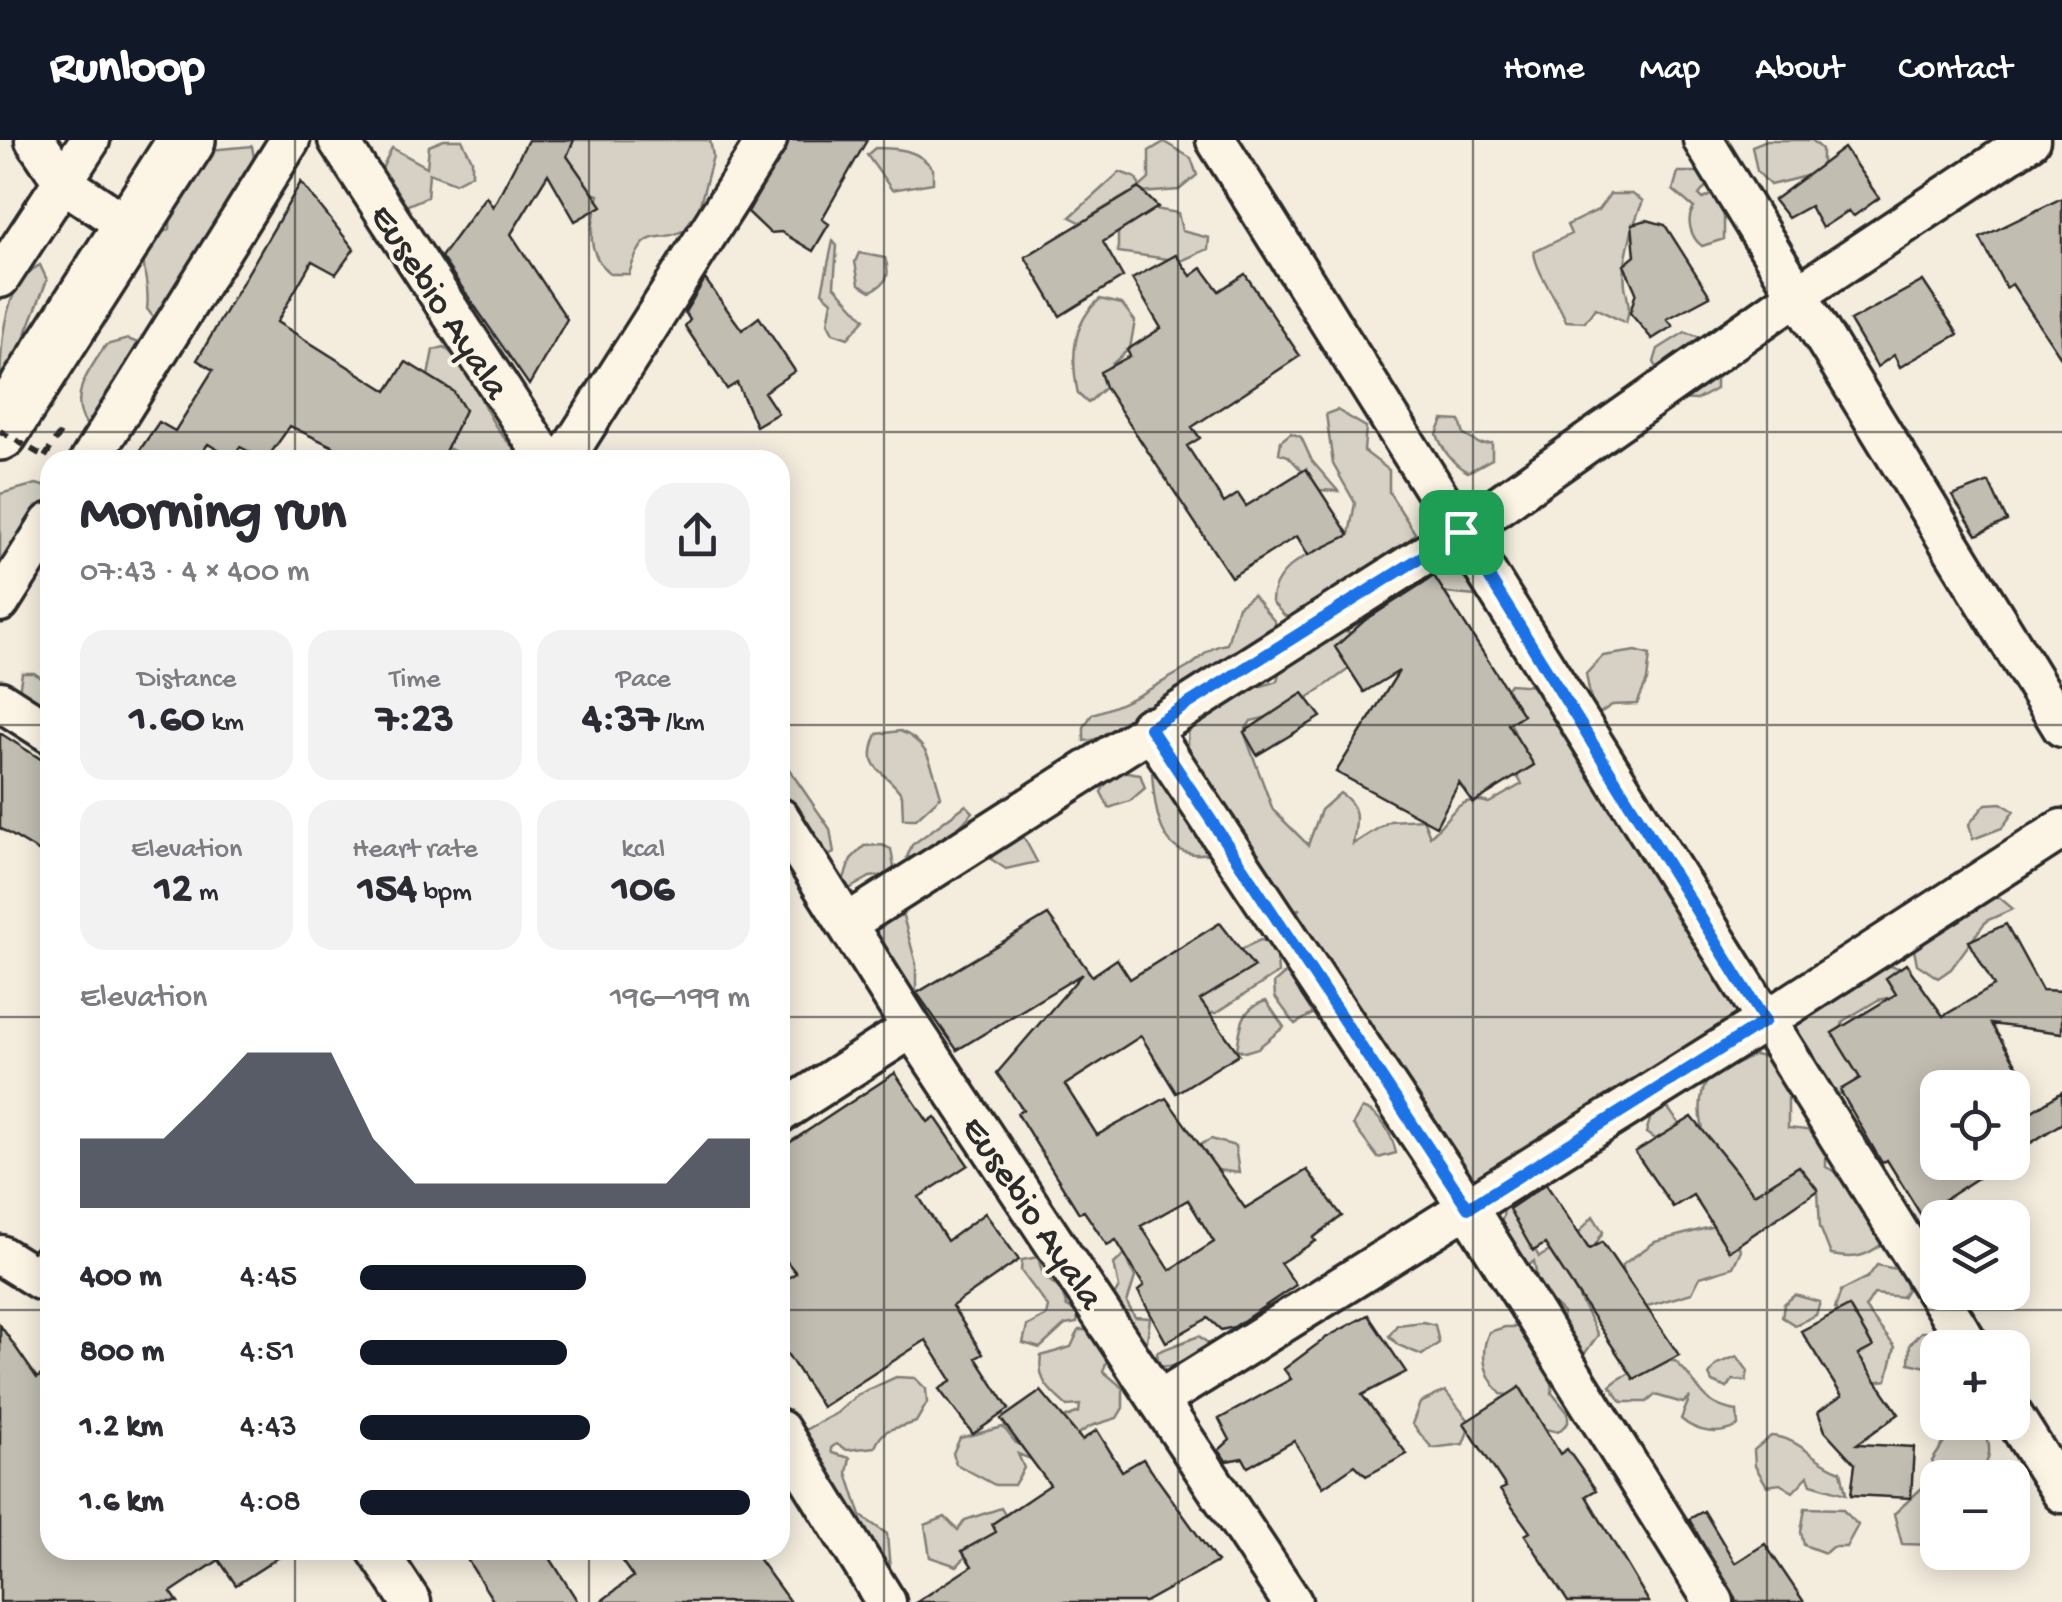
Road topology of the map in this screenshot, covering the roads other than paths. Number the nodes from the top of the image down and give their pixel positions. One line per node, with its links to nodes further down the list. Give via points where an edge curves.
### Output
1 (35, 140): 10 (street)
2 (90, 140): 10 (street)
3 (187, 140): 11 (highway)
4 (290, 140): 15 (street)
5 (338, 140): 16 (street, Eusebio Ayala)
6 (767, 140): 17 (street)
7 (1216, 140): 18 (street)
8 (1703, 140): 13 (street)
9 (2030, 140): 13 (street)
10 (64, 183): 11 (street); 12 (street)
11 (131, 228): 14 (highway)
12 (0, 278)
13 (1798, 295): 18 (street); 23 (street)
14 (0, 432)
15 (96, 450)
16 (540, 450)
17 (570, 450)
18 (1461, 532): 24 (street); 28 (street)
19 (40, 539): 20 (street)
20 (0, 602)
21 (0, 701): 22 (street)
22 (40, 726)
23 (2062, 727)
24 (1150, 728): 27 (street); 31 (street)
25 (2062, 828): 28 (street)
26 (790, 833): 27 (street, Eusebio Ayala)
27 (848, 923): 29 (street, Eusebio Ayala)
28 (1765, 1021): 31 (street); 34 (street)
29 (912, 1028): 30 (street); 35 (street, Eusebio Ayala)
30 (790, 1107)
31 (1468, 1208): 35 (street); 43 (street)
32 (0, 1255): 33 (street)
33 (40, 1280)
34 (1959, 1330)
35 (1161, 1399): 42 (street, Eusebio Ayala)
36 (2029, 1440): 38 (street)
37 (790, 1446): 41 (street)
38 (2062, 1492)
39 (384, 1560): 40 (street)
40 (412, 1602)
41 (886, 1602)
42 (1292, 1602)
43 (1714, 1602)

